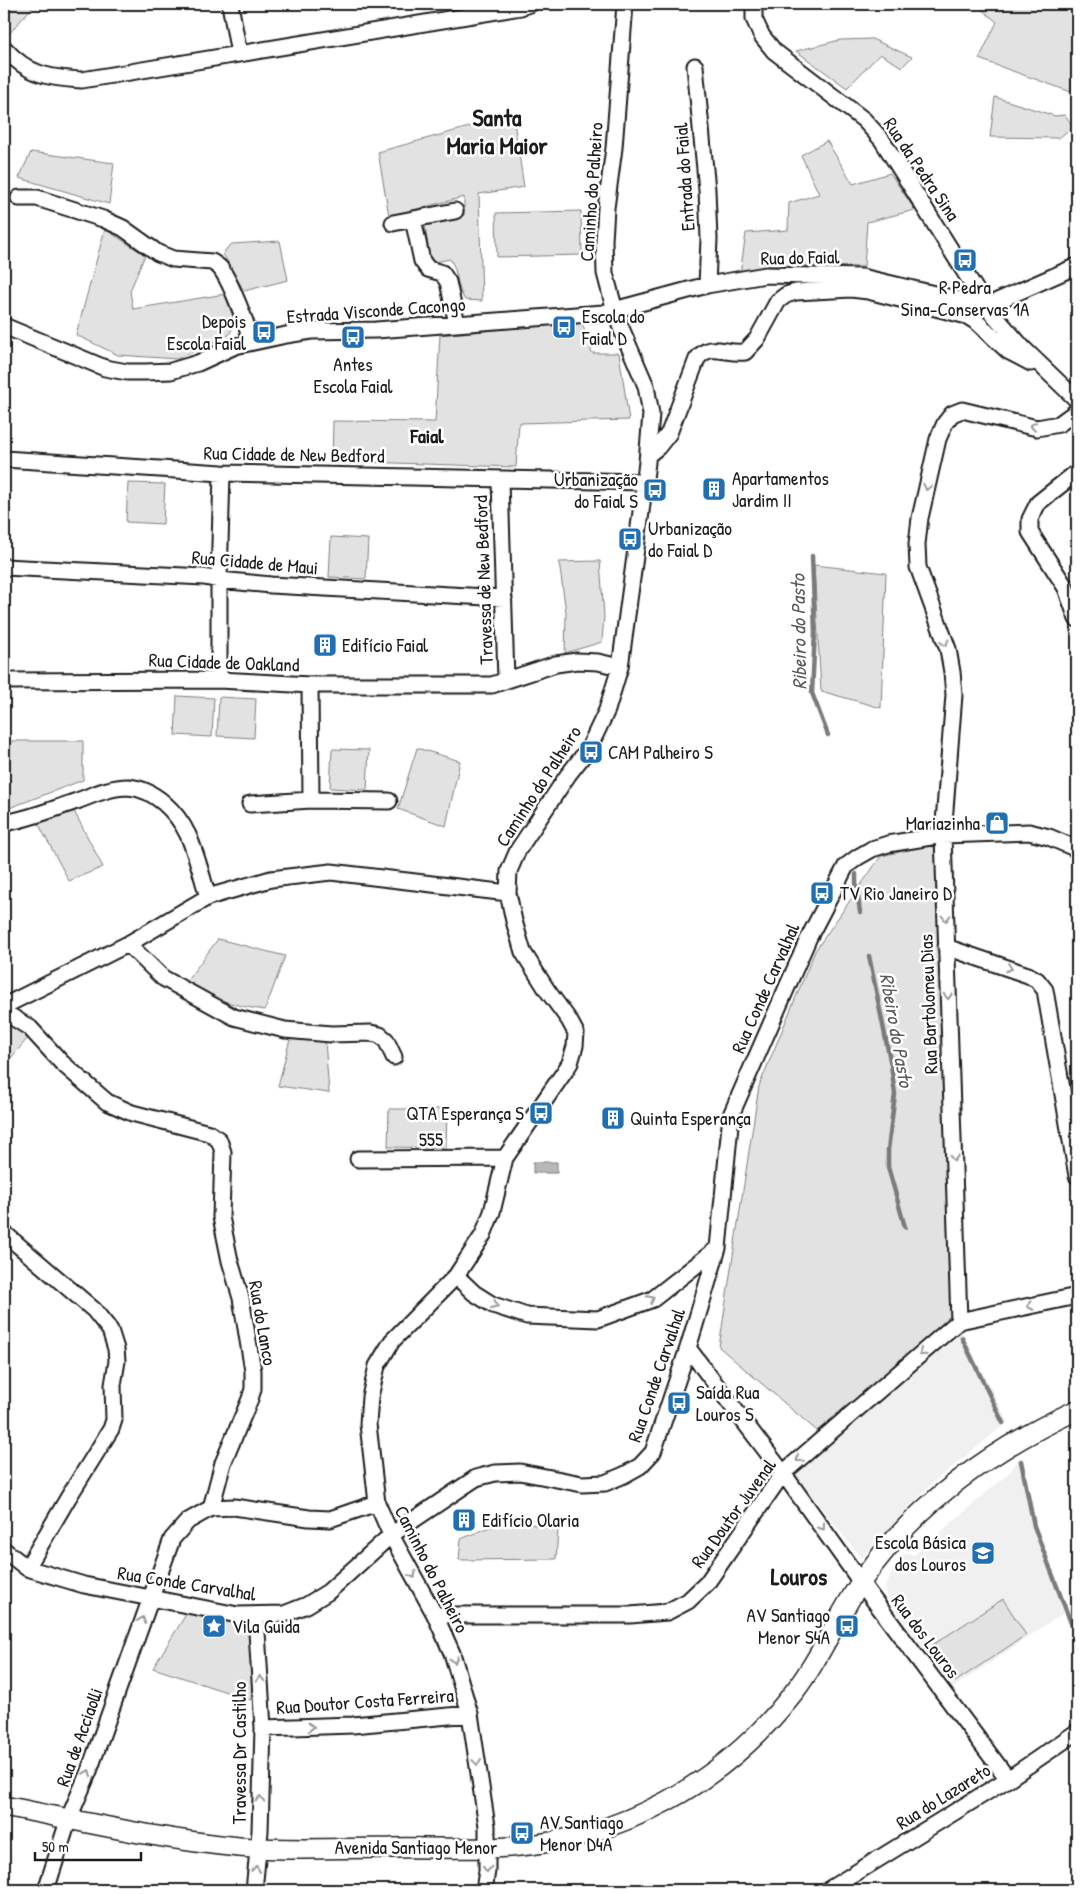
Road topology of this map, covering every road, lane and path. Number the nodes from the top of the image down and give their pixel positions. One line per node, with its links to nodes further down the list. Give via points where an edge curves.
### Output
1 (230, 4): 6 (street)
2 (530, 4): 6 (street)
3 (625, 4): 15 (street, Caminho do Palheiro, via 604,241 605,273)
4 (754, 4): 14 (street, Rua da Pedra Sina, via 754,19 774,51 864,120 882,140)
5 (4, 48): 6 (street, via 15,60 32,70 54,78 82,80)
6 (239, 54)
7 (695, 66): 13 (street, Entrada do Faial, via 707,190)
8 (19, 198): 18 (street, via 38,198 103,219 124,228 173,260 212,262 221,268 228,281)
9 (455, 211): 10 (street)
10 (413, 219): 11 (street); 16 (street, via 422,261 428,269 442,273 448,282)
11 (393, 223)
12 (1077, 266): 14 (street)
13 (707, 285): 14 (street, Rua do Faial, via 766,275 862,277); 15 (street, Rua do Faial)
14 (986, 306): 19 (street, Rua da Pedra Sina)
15 (615, 311): 16 (street, Estrada Visconde Cacongo); 22 (street, Caminho do Palheiro, via 646,386 650,414)
16 (457, 324): 18 (street, Estrada Visconde Cacongo, via 311,331)
17 (4, 326): 18 (street, Estrada Visconde Cacongo, via 105,368 128,372 171,371)
18 (251, 341)
19 (1046, 371): 20 (street); 22 (street, via 1008,351 967,316 868,291 796,292 778,301 757,339 745,352 708,349 702,353 669,433)
20 (1077, 400)
21 (1077, 411): 41 (street, Rua Bartolomeu Dias, one-way to 41, via 1059,424 1036,428 962,410 952,414 938,439 917,544 918,567 948,649 952,672 954,695)
22 (648, 455): 27 (street, Caminho do Palheiro)
23 (4, 459): 25 (street, Rua Cidade de New Bedford)
24 (1077, 472): 31 (street, via 1038,504 1030,519 1030,532 1066,588)
25 (222, 473): 26 (street, Rua Cidade de New Bedford); 29 (street)
26 (500, 480): 27 (street, Rua Cidade de New Bedford); 30 (street, Travessa de New Bedford)
27 (644, 482): 32 (street, Caminho do Palheiro)
28 (4, 567): 29 (street, Rua Cidade de Maui)
29 (219, 580): 30 (street, Rua Cidade de Maui); 33 (street)
30 (504, 598): 34 (street, Travessa de New Bedford)
31 (1077, 619)
32 (620, 667): 34 (street, Rua Cidade de Oakland, via 577,661 556,664); 43 (street, Caminho do Palheiro, via 607,710 589,748 518,850 510,870)
33 (219, 680): 35 (street, Rua Cidade de Oakland); 36 (street, Rua Cidade de Oakland)
34 (506, 680): 36 (street, Rua Cidade de Oakland, via 492,685)
35 (4, 681)
36 (310, 685): 37 (street)
37 (310, 800): 38 (street); 39 (street)
38 (389, 802)
39 (250, 804)
40 (4, 823): 44 (street, via 108,790 127,787 142,790 160,799 175,814 188,835)
41 (943, 835): 42 (street, Rua Conde Carvalhal, via 1029,832); 46 (street, Rua Bartolomeu Dias, one-way to 46); 54 (street, Rua Conde Carvalhal, via 872,849 846,866 839,878 791,975 731,1115)
42 (1077, 849)
43 (508, 894): 44 (street, via 331,872 271,878); 50 (street, Caminho do Palheiro, via 523,952 576,1033 570,1063)
44 (208, 897): 45 (street)
45 (128, 944): 47 (street); 49 (street, via 163,978 234,1016 285,1030 380,1035)
46 (946, 947): 52 (street, one-way to 52, via 1028,975 1045,990); 57 (street, Rua Bartolomeu Dias, one-way to 57)
47 (4, 1006)
48 (4, 1012): 62 (street, Rua do Lanco, via 30,1028 62,1063 107,1102 219,1140 224,1152 221,1217 248,1337 253,1389 223,1463)
49 (394, 1057)
50 (505, 1158): 51 (street, 555); 55 (street, Caminho do Palheiro, via 484,1235)
51 (358, 1159)
52 (1077, 1176)
53 (4, 1233): 65 (street, via 94,1310 110,1330 117,1361 111,1430)
54 (718, 1248): 55 (street, one-way to 54, via 492,1305 527,1316 598,1319 653,1299); 58 (street, Rua Conde Carvalhal)
55 (456, 1276): 61 (street, Caminho do Palheiro, via 392,1341 377,1366 368,1424)
56 (1077, 1296): 57 (street, Rua Doutor Juvenal, one-way to 57)
57 (959, 1322): 60 (street, Rua Doutor Juvenal, one-way to 60)
58 (688, 1348): 60 (street, Rua dos Louros); 63 (street, Rua Conde Carvalhal, via 653,1452 640,1466 604,1483 582,1484 520,1472 476,1478)
59 (1077, 1410): 66 (main road, Avenida Santiago Menor, via 1024,1436 952,1484 904,1531)
60 (783, 1473): 66 (street, Rua dos Louros, one-way to 66); 68 (street, Rua Doutor Juvenal, via 707,1583 688,1601 667,1612 630,1615)
61 (377, 1503): 62 (street, via 330,1519 234,1507); 63 (street, Caminho do Palheiro)
62 (211, 1508): 67 (street, Rua de Acciaolli, via 188,1521 172,1539)
63 (391, 1535): 68 (street, Caminho do Palheiro, one-way to 68); 69 (street, Rua Conde Carvalhal, via 328,1592 307,1605 284,1614)
64 (4, 1550): 65 (street, Rua Conde Carvalhal)
65 (27, 1568): 67 (street, Rua Conde Carvalhal, via 84,1585)
66 (861, 1582): 73 (street, Rua dos Louros); 76 (main road, Avenida Santiago Menor, via 792,1695 756,1735 709,1775 662,1805 584,1835 510,1847)
67 (150, 1599): 69 (street, Rua Conde Carvalhal, via 238,1616); 75 (street, Rua de Acciaolli, one-way to 67)
68 (435, 1615): 70 (street, Caminho do Palheiro, one-way to 70, via 452,1653)
69 (256, 1616): 71 (street, Travessa Dr Castilho, one-way to 69)
70 (470, 1714): 71 (street, Rua Doutor Costa Ferreira, one-way to 70, via 353,1725); 76 (street, Caminho do Palheiro, one-way to 76, via 487,1826)
71 (262, 1728): 77 (street, Travessa Dr Castilho, one-way to 71)
72 (1077, 1732): 73 (street, Rua do Lazareto)
73 (1008, 1779): 81 (street, Rua do Lazareto)
74 (4, 1806): 75 (main road, Avenida Santiago Menor)
75 (69, 1818): 77 (main road, Avenida Santiago Menor, via 178,1838); 78 (street, Rua de Acciaolli)
76 (487, 1847): 77 (main road, Avenida Santiago Menor); 80 (street, Caminho do Palheiro, one-way to 80)
77 (258, 1848): 79 (street, Travessa Dr Castilho, one-way to 77)
78 (46, 1890)
79 (254, 1890)
80 (484, 1890)
81 (828, 1890)

